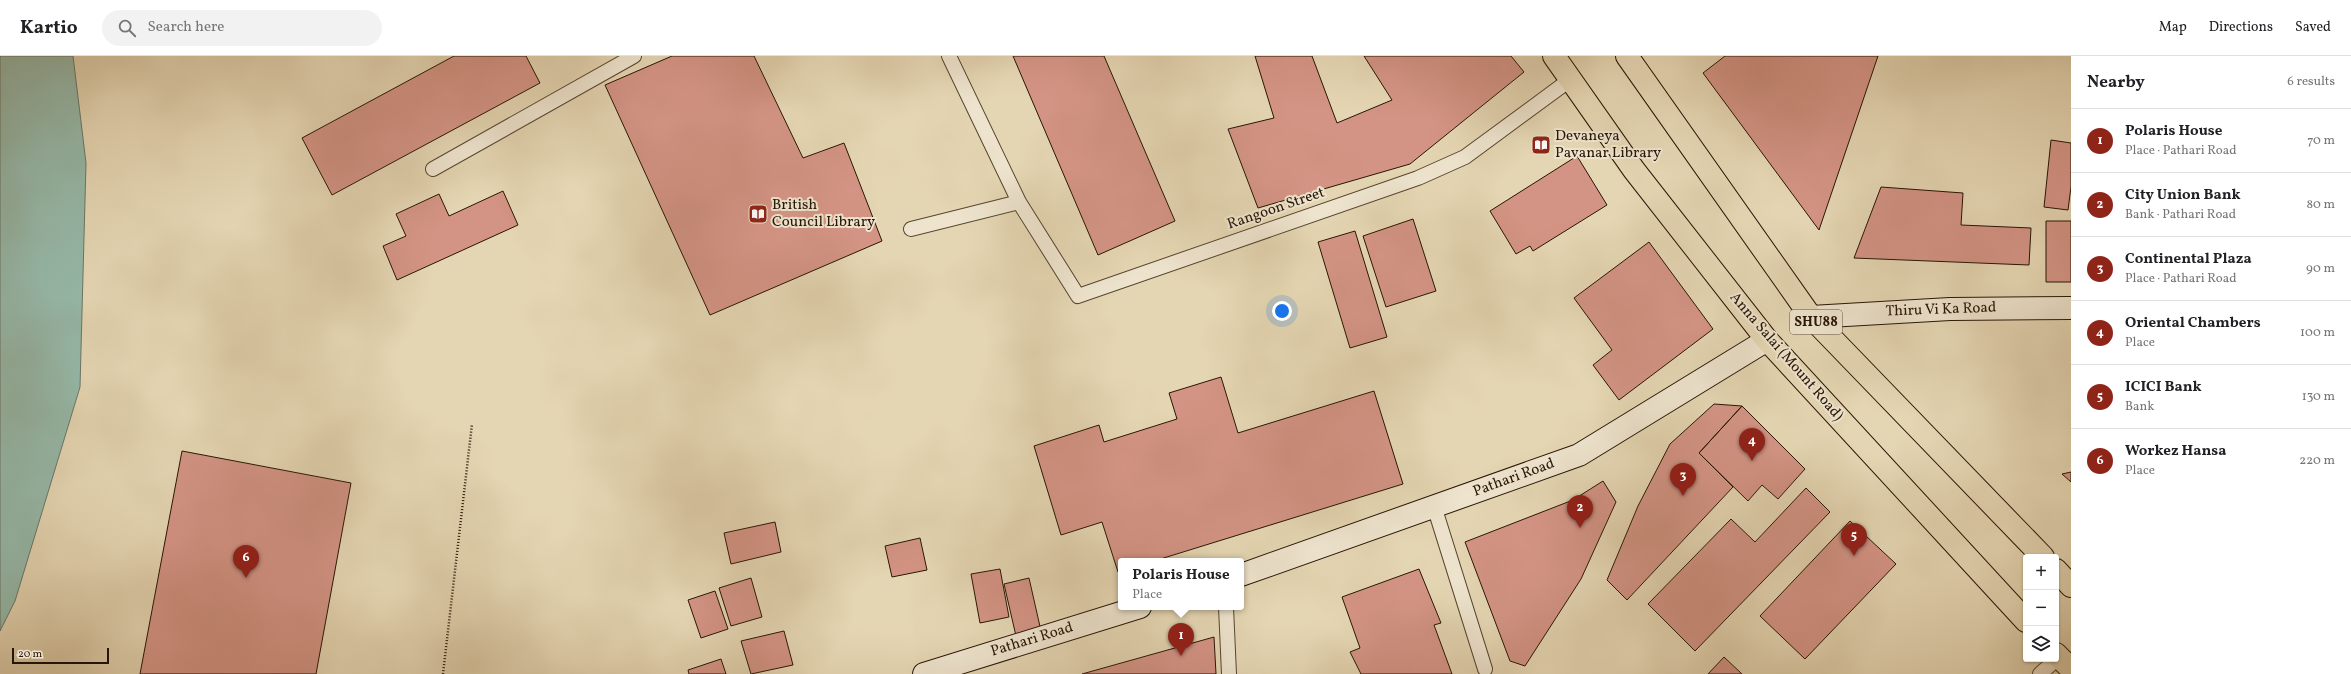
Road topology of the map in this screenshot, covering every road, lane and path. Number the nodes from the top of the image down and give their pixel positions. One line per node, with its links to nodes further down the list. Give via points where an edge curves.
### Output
1 (634, 56): 6 (lane)
2 (949, 56): 7 (lane, Rangoon Street)
3 (1554, 56): 5 (main road, Anna Salai (Mount Road) / SHU88)
4 (1627, 56): 10 (main road, SHU88)
5 (1571, 79): 7 (lane, Rangoon Street, via 1465,158 1418,178 1078,296); 11 (main road, Anna Salai (Mount Road) / SHU88, via 1634,170)
6 (433, 169)
7 (1019, 202): 8 (lane)
8 (911, 229)
9 (2071, 308): 10 (street, Thiru Vi Ka Road, via 1950,309)
10 (1811, 317): 14 (main road, SHU88)
11 (1767, 340): 13 (street, Pathari Road, via 1579,455); 20 (main road, Anna Salai (Mount Road) / SHU88)
12 (472, 424): 23 (path)
13 (1434, 506): 16 (street, Pathari Road); 22 (lane)
14 (2040, 554)
15 (2059, 573): 17 (main road)
16 (1244, 574)
17 (2071, 586)
18 (1130, 610): 24 (street, Pathari Road)
19 (1226, 610): 25 (lane)
20 (2023, 618)
21 (2062, 660): 26 (lane)
22 (1485, 669)
23 (443, 674)
24 (924, 674)
25 (1229, 674)
26 (2040, 674)

